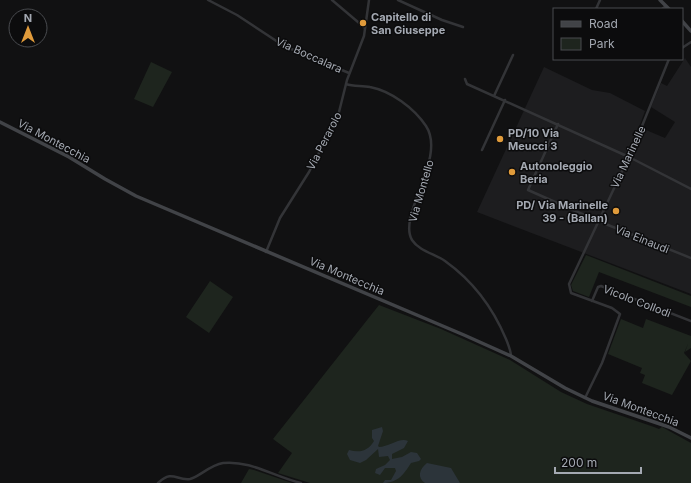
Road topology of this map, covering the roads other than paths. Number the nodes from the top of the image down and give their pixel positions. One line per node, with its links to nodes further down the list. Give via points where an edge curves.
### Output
1 (208, 0): 14 (street, Via Boccalara, via 237,14 284,46)
2 (332, 0): 10 (street)
3 (369, 0): 10 (street, Via Perarolo)
4 (398, 0): 9 (street)
5 (660, 0): 6 (street)
6 (666, 6): 7 (street)
7 (663, 8)
8 (683, 22): 11 (street)
9 (463, 27)
10 (365, 28): 14 (street, Via Perarolo)
11 (691, 31)
12 (512, 55): 17 (street)
13 (669, 60): 22 (street, Via Marinelle)
14 (350, 73): 16 (street, Via Perarolo)
15 (465, 79): 17 (street, via 467,84)
16 (346, 84): 25 (street, Via Perarolo, via 338,116 309,172 280,218); 29 (street, Via Montello, via 372,87 392,96 405,104 426,126 430,136 431,158 414,207 410,237 416,245 448,263 476,289 498,322)
17 (494, 96): 18 (street)
18 (505, 100): 20 (street); 21 (street)
19 (0, 122): 25 (street, Via Montecchia, via 69,157 136,196)
20 (558, 124): 22 (street); 24 (street, Via Einaudi, via 528,190)
21 (482, 150)
22 (629, 156): 23 (street); 24 (street, Via Marinelle)
23 (691, 189)
24 (598, 221): 26 (street, Via Einaudi); 27 (street, Via Marinelle, via 569,288 571,293)
25 (266, 252): 29 (street, Via Montecchia)
26 (691, 258)
27 (592, 301): 28 (street, Vicolo Collodi, via 598,287 601,286); 30 (street, Via Marinelle, via 612,308 620,314 602,363)
28 (691, 321)
29 (510, 356): 30 (street, Via Montecchia)
30 (585, 398): 31 (street, Via Montecchia, via 669,427)
31 (691, 438)
32 (158, 483): 33 (street, via 172,475 191,478 215,465 232,463 250,465)
33 (301, 483)

